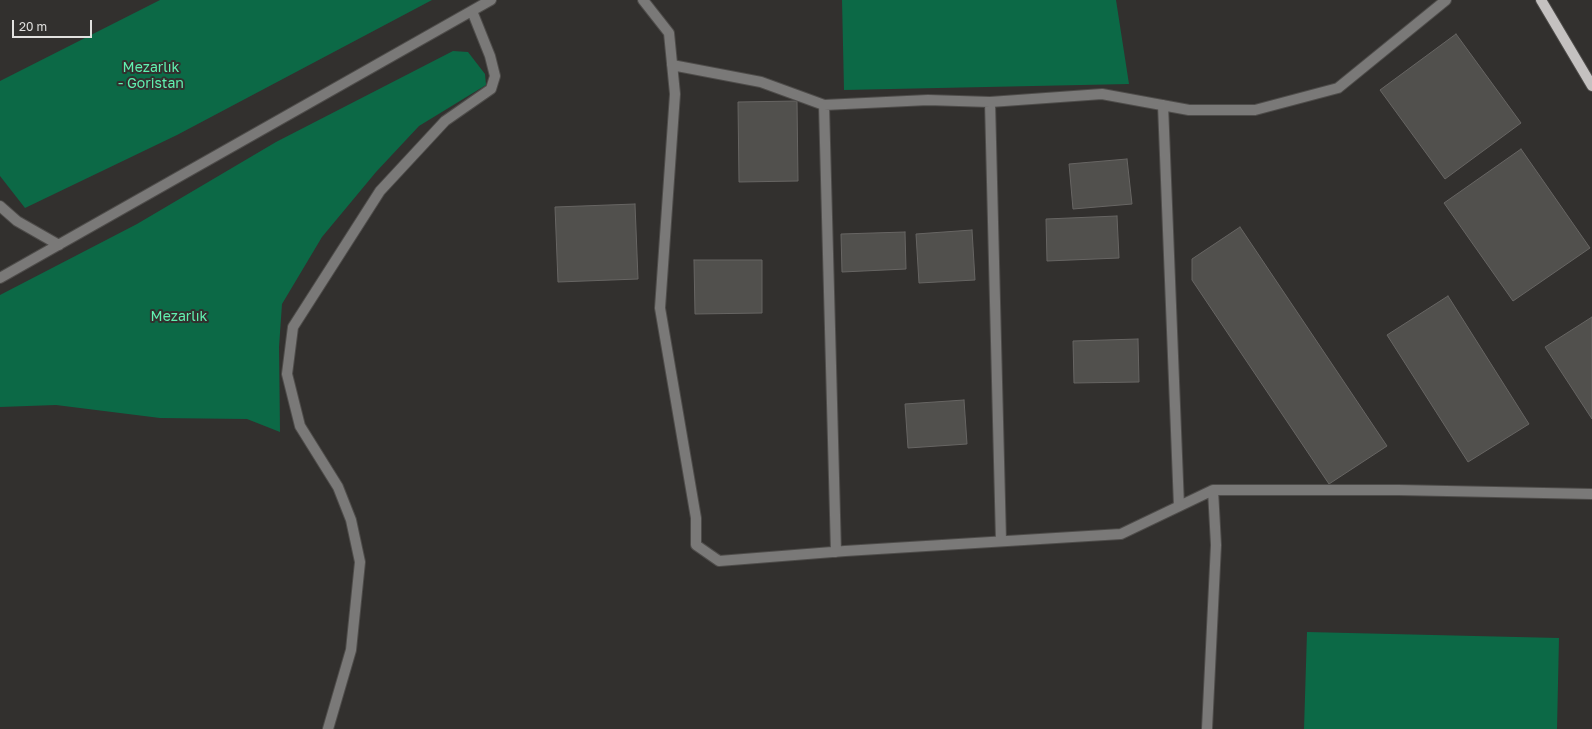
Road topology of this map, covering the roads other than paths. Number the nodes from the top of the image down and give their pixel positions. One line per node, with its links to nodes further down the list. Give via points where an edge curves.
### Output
1 (491, 0): 5 (street)
2 (643, 0): 6 (street, via 668,33)
3 (1446, 0): 10 (street, via 1338,88 1255,110 1189,110)
4 (1541, 0): 7 (main road)
5 (472, 11): 12 (street); 19 (street, via 492,62 495,76 491,89 445,121 380,191 293,327 287,374 300,426 338,487 351,520 360,562 351,650)
6 (672, 65): 9 (street, via 761,82); 18 (street, via 675,94 660,308 696,518 696,545 719,561)
7 (1592, 86)
8 (990, 102): 9 (street, via 928,100); 10 (street, via 1102,94); 17 (street)
9 (824, 105): 18 (street)
10 (1163, 105): 16 (street)
11 (0, 206): 12 (street, via 17,221)
12 (59, 245): 13 (street)
13 (0, 278)
14 (1213, 490): 15 (street); 16 (street); 20 (street, via 1216,545)
15 (1592, 494)
16 (1179, 506): 17 (street, via 1121,534)
17 (1001, 542): 18 (street)
18 (836, 552)
19 (328, 729)
20 (1207, 729)

